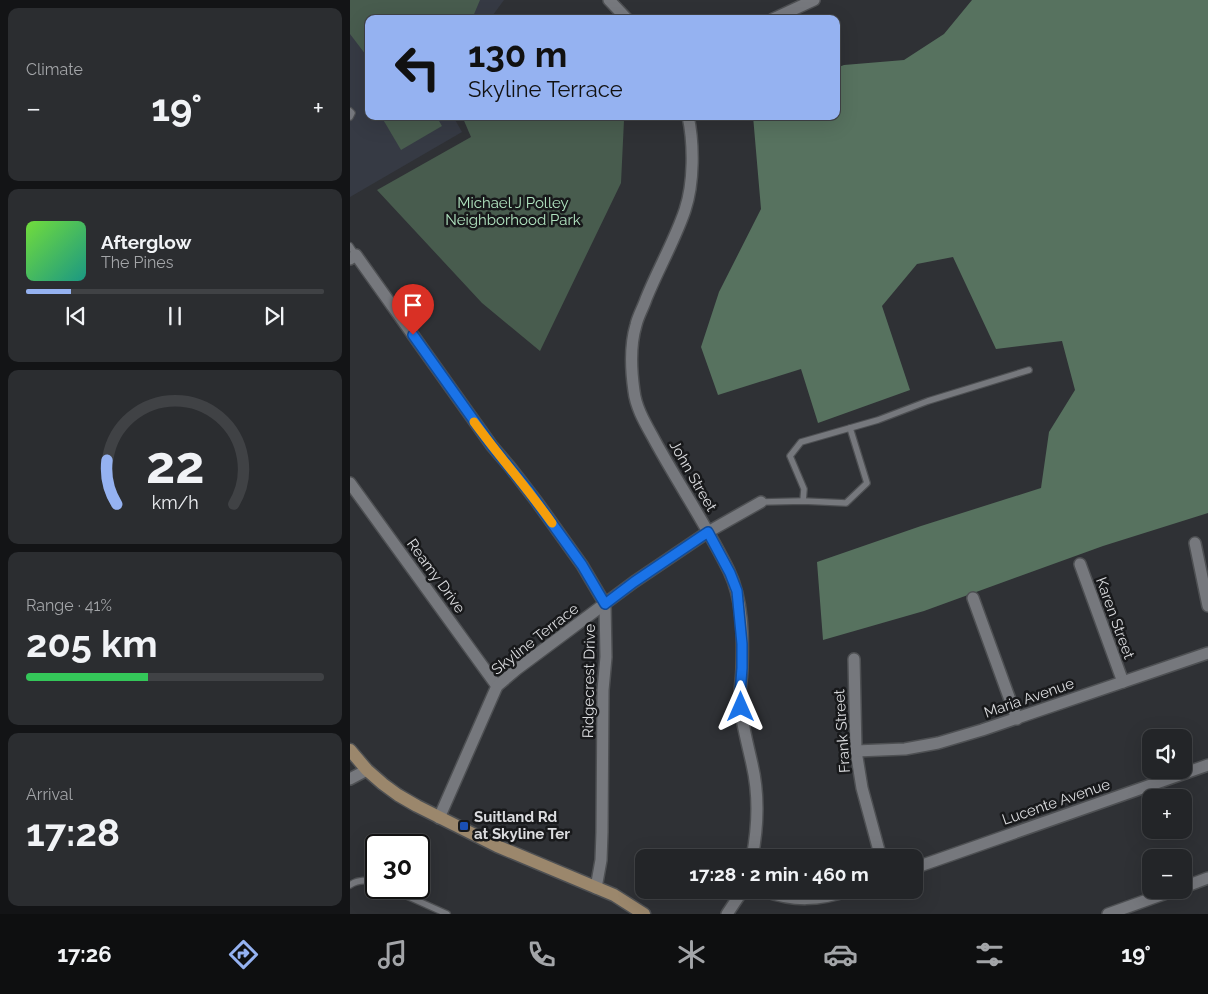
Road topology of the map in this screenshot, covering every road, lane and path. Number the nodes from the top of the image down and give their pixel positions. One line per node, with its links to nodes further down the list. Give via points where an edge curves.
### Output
1 (609, 0): 3 (street)
2 (814, 0): 4 (street)
3 (623, 15)
4 (782, 15)
5 (350, 111): 6 (lane)
6 (350, 117)
7 (689, 120): 14 (street, John Street, via 693,154 686,208 636,324 632,374 641,414)
8 (352, 254): 18 (street, Ridgecrest Drive, via 582,565)
9 (1029, 370): 10 (lane)
10 (850, 428): 13 (lane, via 801,442 790,456 804,489); 13 (lane, via 867,483 846,504)
11 (350, 483): 23 (street, Reamy Drive)
12 (761, 502): 13 (lane); 14 (street, Skyline Terrace)
13 (802, 502)
14 (708, 532): 18 (street, Skyline Terrace); 31 (street, John Street, via 737,591 742,644 742,720 757,799)
15 (1195, 542): 19 (street)
16 (1080, 564): 22 (street, Karen Street)
17 (973, 598): 24 (street)
18 (605, 604): 23 (street, Skyline Terrace); 38 (street, Ridgecrest Drive, via 602,850)
19 (1208, 606)
20 (1208, 653): 22 (street, Maria Avenue)
21 (854, 659): 26 (street, Frank Street)
22 (1123, 682): 24 (street, Maria Avenue)
23 (497, 686): 30 (street, Skyline Terrace)
24 (1018, 719): 26 (street, Maria Avenue, via 904,749)
25 (350, 750): 28 (main road)
26 (856, 751): 32 (street, Frank Street)
27 (1208, 765): 33 (street, Lucente Avenue)
28 (367, 770): 29 (street); 30 (main road, via 398,795)
29 (350, 779)
30 (439, 818): 38 (main road)
31 (753, 849)
32 (879, 849)
33 (923, 865)
34 (1208, 878): 36 (street)
35 (365, 880): 37 (lane)
36 (1192, 884)
37 (350, 885)
38 (596, 888): 43 (main road)
39 (414, 899): 42 (lane)
40 (737, 899): 44 (street)
41 (1149, 899): 45 (street)
42 (447, 914)
43 (644, 914)
44 (727, 914)
45 (1108, 914)

